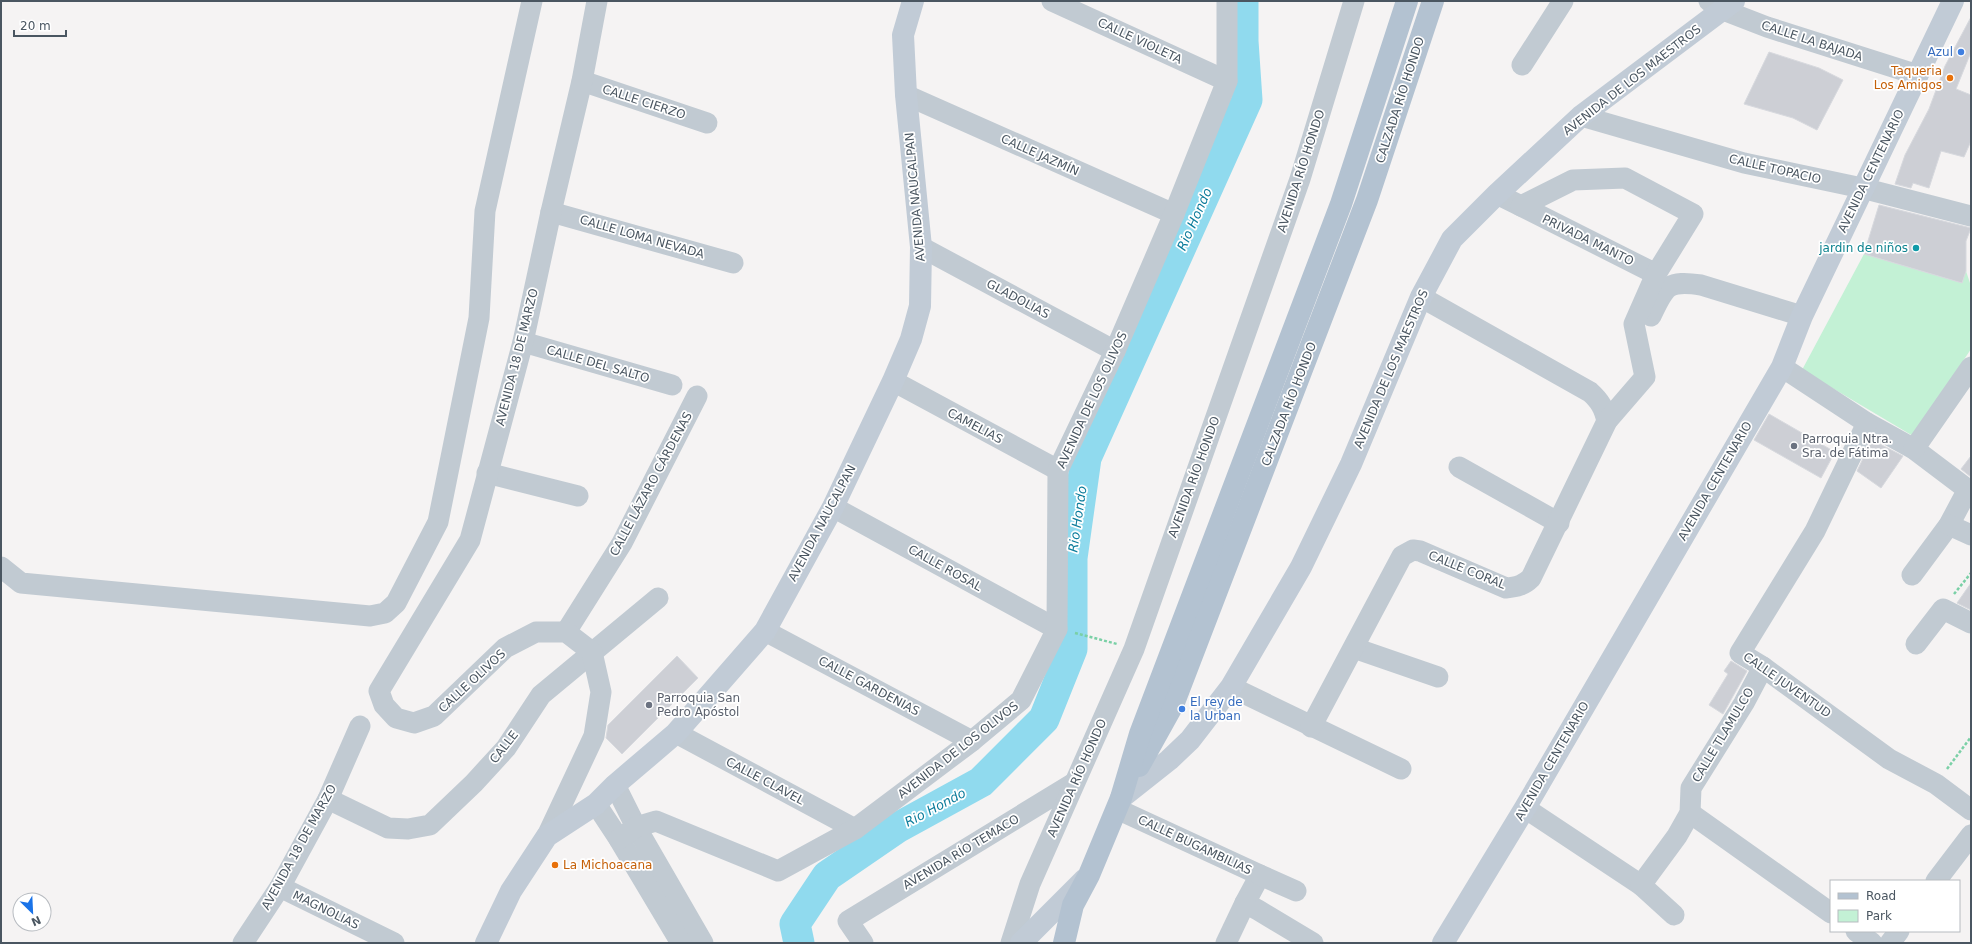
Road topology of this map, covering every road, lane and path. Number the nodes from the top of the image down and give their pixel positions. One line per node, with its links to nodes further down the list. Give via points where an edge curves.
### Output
1 (532, 1): 49 (street, via 485,211 479,318 438,522 396,603 385,613 370,616 21,583)
2 (597, 1): 14 (street, AVENIDA 18 DE MARZO)
3 (913, 1): 16 (main road, AVENIDA NAUCALPAN, via 903,35)
4 (1052, 1): 15 (street, CALLE VIOLETA)
5 (1227, 1): 15 (street, AVENIDA DE LOS OLIVOS)
6 (1354, 1): 72 (street, AVENIDA RÍO HONDO, via 1300,179 1134,648)
7 (1407, 1): 77 (main road, CALZADA RÍO HONDO, via 1341,204 1140,734)
8 (1433, 1): 77 (main road, CALZADA RÍO HONDO, via 1367,200 1176,698)
9 (1564, 1): 12 (street)
10 (1953, 1): 13 (main road, AVENIDA CENTENARIO)
11 (1722, 4): 13 (street, CALLE LA BAJADA, via 1767,27); 17 (main road, AVENIDA DE LOS MAESTROS)
12 (1522, 65)
13 (1918, 75): 19 (main road, AVENIDA CENTENARIO)
14 (582, 81): 18 (street, CALLE CIERZO); 22 (street, AVENIDA 18 DE MARZO)
15 (1227, 81): 23 (street, AVENIDA DE LOS OLIVOS)
16 (906, 95): 23 (street, CALLE JAZMÍN); 25 (main road, AVENIDA NAUCALPAN)
17 (1581, 116): 19 (street, CALLE TOPACIO, via 1744,163); 20 (main road, AVENIDA DE LOS MAESTROS)
18 (707, 123)
19 (1862, 188): 24 (street, CALLE TOPACIO); 29 (main road, AVENIDA CENTENARIO)
20 (1497, 194): 21 (street, PRIVADA MANTO); 28 (main road, AVENIDA DE LOS MAESTROS, via 1452,239)
21 (1521, 206): 27 (street, PRIVADA MANTO); 27 (street, PRIVADA MANTO, via 1573,180 1625,178 1693,214)
22 (551, 212): 26 (street, CALLE LOMA NEVADA); 30 (street, AVENIDA 18 DE MARZO)
23 (1174, 214): 31 (street, AVENIDA DE LOS OLIVOS)
24 (1971, 216)
25 (921, 247): 31 (street, GLADOLIAS); 35 (main road, AVENIDA NAUCALPAN, via 920,306 911,339)
26 (733, 263)
27 (1656, 274): 38 (street, CALLE CORAL, via 1634,324 1645,377)
28 (1420, 297): 38 (street, via 1590,392 1604,409); 64 (main road, AVENIDA DE LOS MAESTROS, via 1351,464 1304,560)
29 (1802, 316): 33 (main road, AVENIDA CENTENARIO); 34 (street, via 1701,285 1673,284 1662,292 1648,324 1646,336)
30 (523, 342): 36 (street, CALLE DEL SALTO); 43 (street, AVENIDA 18 DE MARZO)
31 (1115, 351): 42 (street, AVENIDA DE LOS OLIVOS)
32 (1971, 366): 40 (street)
33 (1782, 367): 39 (street); 78 (main road, AVENIDA CENTENARIO)
34 (1660, 381)
35 (893, 382): 42 (street, CAMELIAS); 45 (main road, AVENIDA NAUCALPAN)
36 (672, 385)
37 (697, 396): 57 (street, CALLE LÁZARO CÁRDENAS, via 622,543)
38 (1607, 421): 46 (street, CALLE CORAL)
39 (1867, 423): 40 (street); 62 (street, CALLE JUVENTUD, via 1815,531 1740,653)
40 (1914, 449): 47 (street, via 1963,486 1966,493)
41 (1459, 467): 46 (street)
42 (1058, 470): 55 (street, AVENIDA DE LOS OLIVOS)
43 (487, 473): 44 (street); 65 (street, AVENIDA 18 DE MARZO, via 470,540)
44 (578, 496)
45 (833, 507): 55 (street, CALLE ROSAL); 56 (main road, AVENIDA NAUCALPAN)
46 (1559, 523): 60 (street, CALLE CORAL, via 1531,578 1517,587 1506,588 1420,551 1413,550 1402,556)
47 (1949, 525): 48 (street); 51 (street)
48 (1971, 535)
49 (1, 567)
50 (1971, 573): 53 (path)
51 (1912, 575)
52 (658, 598): 61 (street, CALLE)
53 (1943, 609): 54 (street); 59 (street)
54 (1971, 623)
55 (1063, 630): 58 (path); 70 (street, AVENIDA DE LOS OLIVOS, via 1021,700)
56 (765, 631): 68 (main road, AVENIDA NAUCALPAN); 70 (street, CALLE GARDENIAS)
57 (566, 632): 61 (street); 65 (street, CALLE OLIVOS, via 536,632 505,648 434,716 414,723 396,718 384,706)
58 (1108, 642)
59 (1916, 644)
60 (1354, 648): 63 (street); 67 (street, CALLE CORAL)
61 (592, 652): 75 (street, CALLE, via 541,695 506,748 430,825 408,829 388,828); 84 (street, via 601,692 594,736)
62 (1763, 667): 73 (street, CALLE JUVENTUD, via 1889,759); 80 (street, CALLE TLAMULCO, via 1744,703 1691,788)
63 (1438, 677)
64 (1231, 687): 67 (street); 77 (main road, AVENIDA DE LOS MAESTROS, via 1190,740)
65 (379, 691)
66 (360, 726): 75 (street, AVENIDA 18 DE MARZO)
67 (1312, 727): 71 (street)
68 (676, 733): 74 (main road, AVENIDA NAUCALPAN); 82 (street, CALLE CLAVEL)
69 (1971, 737): 73 (path)
70 (972, 741): 82 (street, AVENIDA DE LOS OLIVOS)
71 (1401, 770)
72 (1074, 783): 103 (street, AVENIDA RÍO TEMACO, via 848,921); 104 (street, AVENIDA RÍO HONDO, via 1030,884)
73 (1936, 784): 79 (street, CALLE JUVENTUD)
74 (615, 785): 76 (main road, AVENIDA NAUCALPAN); 81 (street)
75 (328, 799): 90 (street, AVENIDA 18 DE MARZO)
76 (596, 804): 84 (main road, AVENIDA NAUCALPAN); 85 (street)
77 (1119, 804): 86 (main road, CALZADA RÍO HONDO); 87 (street, CALLE BUGAMBILIAS)
78 (1525, 808): 89 (street); 110 (main road, AVENIDA CENTENARIO)
79 (1971, 810)
80 (1690, 813): 89 (street, CALLE TLAMULCO, via 1677,836); 94 (street)
81 (636, 828): 82 (street, AVENIDA DE LOS OLIVOS, via 656,822 778,871); 85 (street, AVENIDA DE LOS OLIVOS); 102 (street)
82 (855, 829)
83 (1971, 835): 88 (street)
84 (547, 836): 100 (main road, AVENIDA NAUCALPAN, via 511,892)
85 (619, 839): 101 (street)
86 (1089, 875): 93 (main road, CALZADA RÍO HONDO); 105 (main road)
87 (1260, 875): 91 (street); 92 (street, CALLE BUGAMBILIAS)
88 (1937, 880)
89 (1640, 885): 95 (street)
90 (280, 887): 98 (street, AVENIDA 18 DE MARZO); 99 (street, MAGNOLIAS)
91 (1296, 891)
92 (1245, 903): 108 (street, CALLE BUGAMBILIAS); 109 (street)
93 (1073, 905): 106 (main road); 107 (main road, CALZADA RÍO HONDO)
94 (1830, 913)
95 (1674, 915)
96 (1857, 932): 111 (street)
97 (1898, 932): 112 (street)
98 (250, 939)
99 (394, 943)
100 (486, 943)
101 (681, 943)
102 (703, 943)
103 (863, 943)
104 (1011, 943)
105 (1020, 943)
106 (1048, 943)
107 (1064, 943)
108 (1226, 943)
109 (1313, 943)
110 (1443, 943)
111 (1872, 943)
112 (1890, 943)

